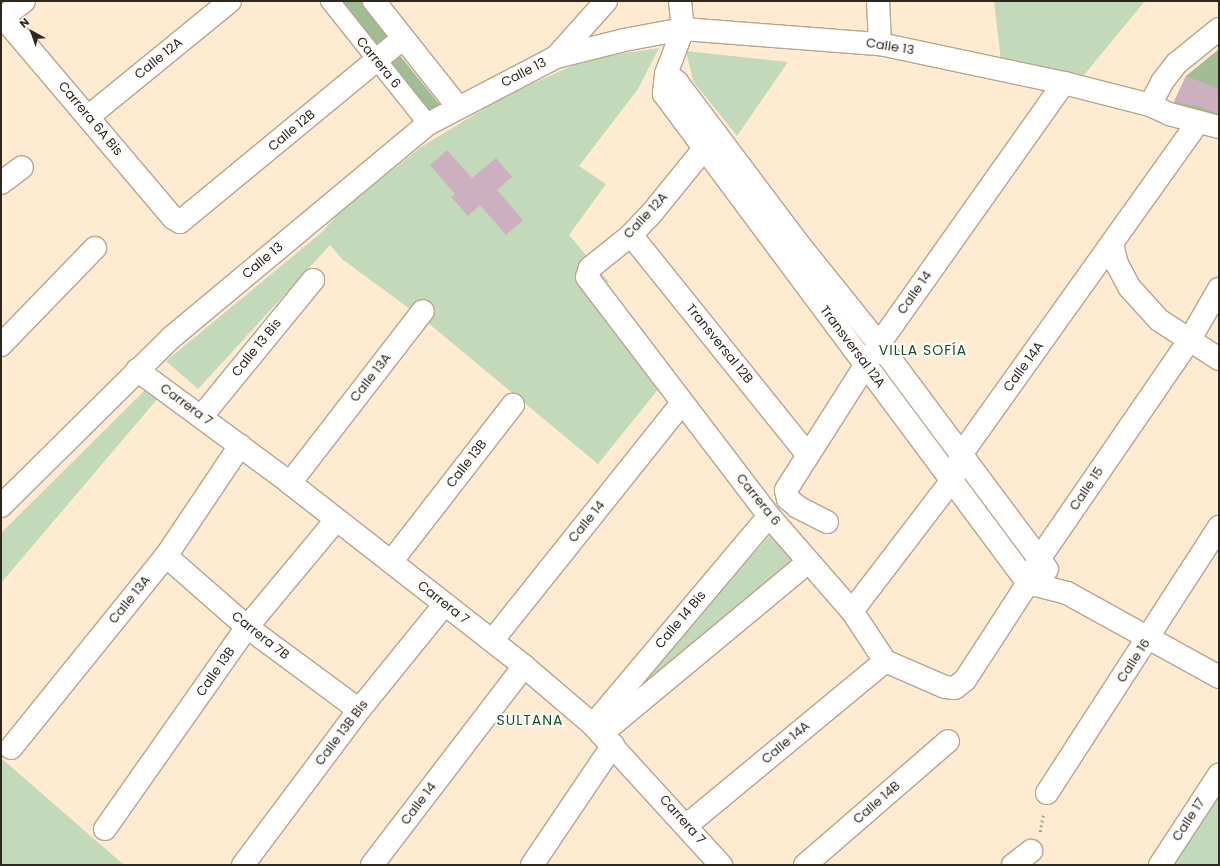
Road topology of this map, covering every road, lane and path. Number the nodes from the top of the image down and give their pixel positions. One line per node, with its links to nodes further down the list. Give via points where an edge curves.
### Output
1 (24, 1): 8 (street)
2 (230, 1): 19 (street, Calle 12A)
3 (330, 1): 14 (street, Carrera 6)
4 (374, 1): 11 (street)
5 (606, 1): 13 (street, Calle 13)
6 (680, 1): 10 (street)
7 (878, 1): 12 (street)
8 (2, 16): 19 (street, Carrera 6A Bis)
9 (1219, 29): 17 (street, via 1177,63 1162,82)
10 (683, 30): 12 (street, Calle 13); 13 (street, Calle 13, via 624,40); 15 (street, Transversal 12A)
11 (403, 38): 14 (street, Calle 12B); 18 (street)
12 (880, 44): 16 (street, Calle 13)
13 (556, 57): 18 (street, Calle 13)
14 (376, 61): 21 (street, Carrera 6); 26 (street, Calle 12B)
15 (666, 74): 23 (street, Transversal 12A, via 664,94); 35 (street, Transversal 12A, via 677,82 797,242)
16 (1064, 83): 17 (street, Calle 13); 35 (street, Calle 14)
17 (1150, 105): 20 (street, Calle 13)
18 (458, 107): 21 (street, Calle 13)
19 (88, 118): 26 (street, Carrera 6A Bis)
20 (1197, 123): 22 (street, Calle 13); 28 (street, Calle 14A)
21 (428, 124): 39 (street, Calle 13, via 172,337)
22 (1219, 127)
23 (703, 150): 27 (street, Calle 12A); 38 (street, Transversal 12A)
24 (22, 167): 25 (street)
25 (1, 184)
26 (180, 222)
27 (631, 235): 30 (street, Calle 12A, via 590,268); 45 (street, Transversal 12B)
28 (1112, 244): 34 (street, via 1117,264 1130,288 1159,320); 44 (street, Calle 14A)
29 (94, 248): 36 (street)
30 (587, 277): 40 (street, Carrera 6)
31 (313, 280): 42 (street, Calle 13 Bis)
32 (1219, 289): 34 (street, Calle 15)
33 (423, 311): 47 (street, Calle 13A)
34 (1190, 339): 37 (street); 54 (street, Calle 15)
35 (879, 344): 38 (street, Calle 14); 44 (street, Transversal 12A)
36 (1, 345)
37 (1219, 359)
38 (867, 367): 45 (street, Calle 14); 46 (street, Transversal 12A)
39 (137, 370): 42 (street, Carrera 7); 48 (street, Calle 13)
40 (682, 403): 49 (street, Carrera 6); 62 (street, Calle 14)
41 (513, 405): 55 (street, Calle 13B)
42 (202, 417): 43 (street, Carrera 7)
43 (240, 446): 47 (street, Carrera 7); 53 (street, Calle 13A)
44 (962, 453): 46 (street, Calle 14A); 54 (street, Transversal 12A)
45 (807, 454): 52 (street, Calle 14, via 786,490 788,499 822,520)
46 (952, 479): 56 (street, Transversal 12A); 59 (street, Calle 14A)
47 (290, 483): 50 (street, Carrera 7)
48 (1, 506)
49 (768, 516): 52 (street, Carrera 6); 67 (street, Calle 14 Bis)
50 (336, 520): 55 (street, Carrera 7); 60 (street, Calle 13B)
51 (1219, 527): 61 (street, Calle 16)
52 (803, 554): 59 (street, Carrera 6); 67 (street)
53 (166, 556): 60 (street, Carrera 7B); 69 (street, Calle 13A)
54 (1039, 560): 56 (street, Calle 15); 57 (street, Transversal 12A)
55 (391, 562): 58 (street, Carrera 7)
56 (1028, 583): 57 (street, Transversal 12A); 63 (street, Calle 15, via 965,680 955,688 922,678)
57 (1067, 593): 61 (street, Transversal 12A)
58 (444, 605): 62 (street, Carrera 7); 66 (street, Calle 13B Bis)
59 (852, 611): 63 (street, Carrera 6)
60 (248, 627): 66 (street, Carrera 7B); 73 (street, Calle 13B)
61 (1150, 637): 65 (street, Transversal 12A); 71 (street, Calle 16)
62 (492, 641): 64 (street, Carrera 7)
63 (885, 661): 72 (street, Calle 14A)
64 (524, 666): 67 (street, Carrera 7); 76 (street, Calle 14)
65 (1219, 678)
66 (359, 710): 75 (street, Calle 13B Bis)
67 (602, 735): 72 (street, Carrera 7); 77 (street, Calle 14 Bis)
68 (948, 741): 79 (street, Calle 14B)
69 (11, 748)
70 (1219, 775): 81 (street, Calle 17)
71 (1047, 793): 74 (path, via 1040,835)
72 (687, 825): 78 (street, Carrera 7)
73 (105, 829)
74 (1031, 851): 80 (street)
75 (243, 865)
76 (372, 865)
77 (532, 865)
78 (721, 865)
79 (805, 865)
80 (1013, 865)
81 (1160, 865)

